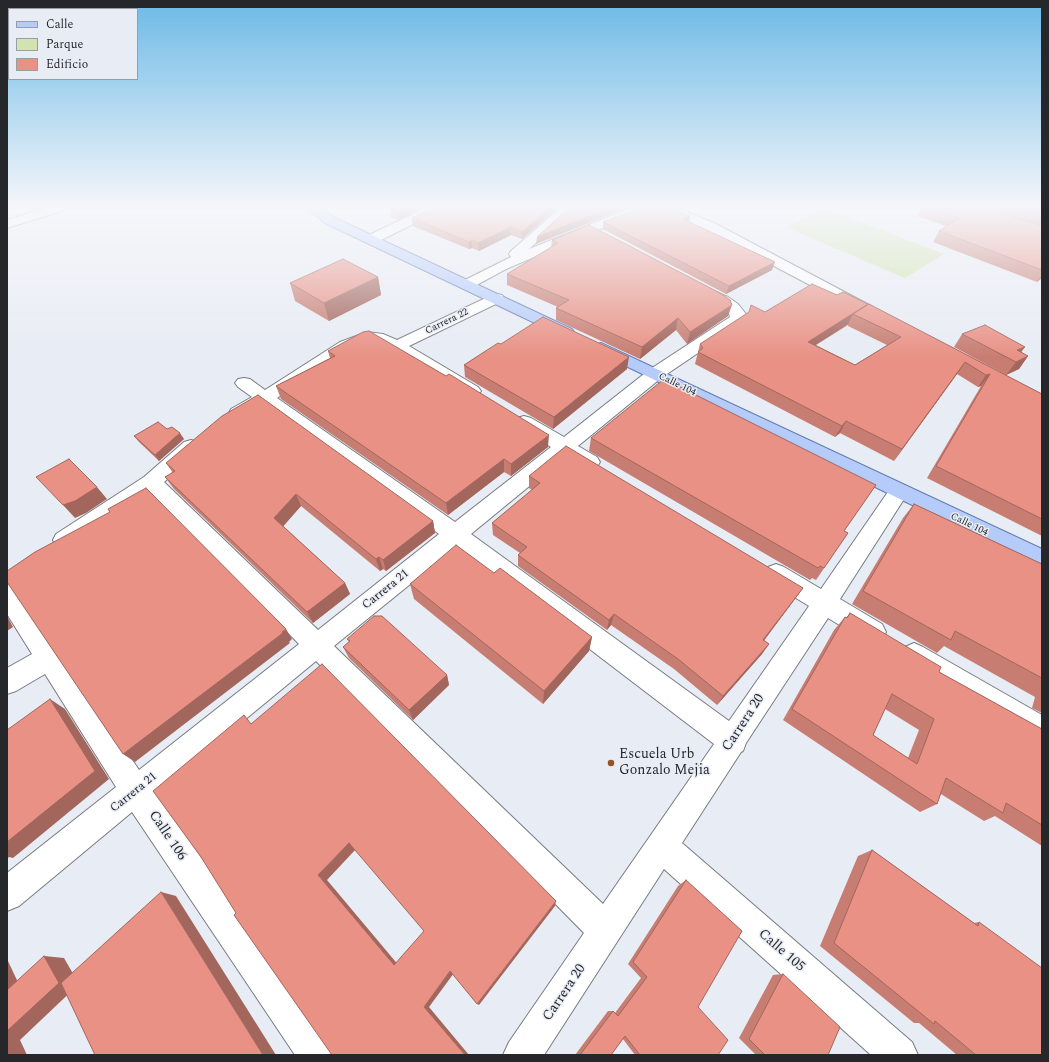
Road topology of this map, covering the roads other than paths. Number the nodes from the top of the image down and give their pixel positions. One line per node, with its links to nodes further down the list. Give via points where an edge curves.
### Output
1 (412, 258): 6 (main road, Calle 104)
2 (511, 258): 5 (street)
3 (521, 258): 5 (street)
4 (769, 258): 9 (street)
5 (501, 266): 6 (street)
6 (468, 284): 8 (main road, Calle 104)
7 (700, 289): 11 (street, Carrera 21, via 733,307 738,319)
8 (497, 298): 10 (street, Carrera 22); 11 (main road, Calle 104)
9 (875, 314)
10 (397, 346): 13 (street, via 377,337 355,340); 14 (street)
11 (654, 374): 14 (street, Carrera 21); 17 (main road, Calle 104)
12 (244, 383): 13 (street)
13 (266, 398): 16 (street, via 212,429); 18 (street)
14 (564, 446): 15 (street); 18 (street, Carrera 21)
15 (605, 471)
16 (151, 482): 19 (street); 24 (street)
17 (899, 491): 20 (main road, Calle 104); 23 (street, Carrera 20)
18 (455, 534): 24 (street, Carrera 21); 28 (street)
19 (46, 552)
20 (1042, 559)
21 (762, 565): 23 (street)
22 (7, 594): 25 (street, Calle 106)
23 (823, 602): 27 (street); 28 (street, Carrera 20)
24 (316, 646): 29 (street, Carrera 21); 32 (street)
25 (49, 658): 26 (street); 29 (street, Calle 106)
26 (7, 682)
27 (1042, 730)
28 (733, 741): 30 (street, Carrera 20)
29 (136, 791): 31 (street, Carrera 21); 33 (street, Calle 106)
30 (663, 847): 32 (street, Carrera 20); 35 (street, Calle 105)
31 (7, 894)
32 (606, 931): 34 (street, Carrera 20)
33 (317, 1055)
34 (522, 1055)
35 (899, 1055)

